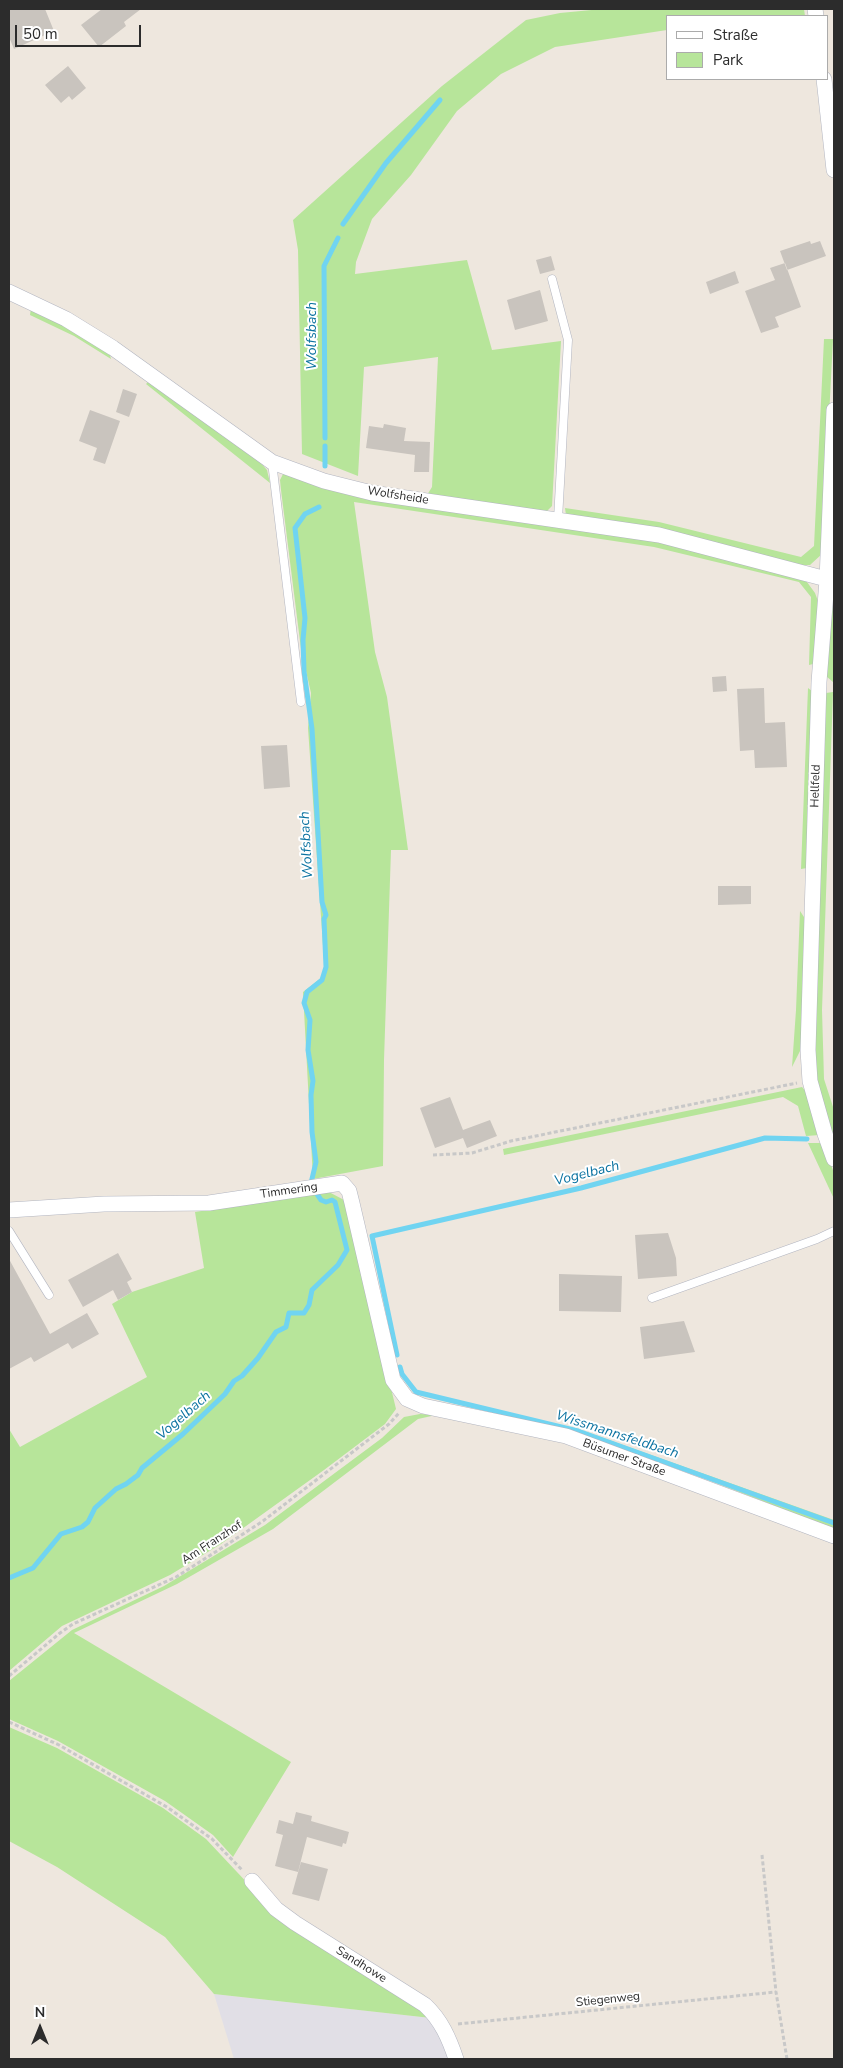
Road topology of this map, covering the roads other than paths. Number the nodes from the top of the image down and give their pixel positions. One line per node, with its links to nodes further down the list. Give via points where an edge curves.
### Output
1 (824, 80): 2 (street)
2 (833, 143): 3 (street)
3 (834, 170)
4 (552, 279): 9 (lane, via 568,340)
5 (9, 292): 7 (street, Wolfsheide, via 66,319 113,348)
6 (834, 410): 8 (street, Hellfeld)
7 (272, 462): 9 (street, Wolfsheide, via 324,481 372,493); 11 (lane)
8 (833, 492): 10 (street, Hellfeld)
9 (558, 519): 10 (street, Wolfsheide, via 659,535)
10 (831, 581): 12 (street, Hellfeld, via 819,682 808,1050 810,1081)
11 (301, 702)
12 (834, 1159)
13 (9, 1210): 18 (street, Timmering, via 104,1204 208,1203 342,1183 352,1202 393,1380)
14 (9, 1231): 16 (lane)
15 (834, 1231): 17 (lane)
16 (49, 1294)
17 (652, 1298)
18 (407, 1399): 19 (street, Büsumer Straße, via 423,1406 566,1436)
19 (834, 1536)
20 (252, 1881): 21 (street, Sandhowe, via 276,1909 425,2005 442,2025)
21 (456, 2059)

